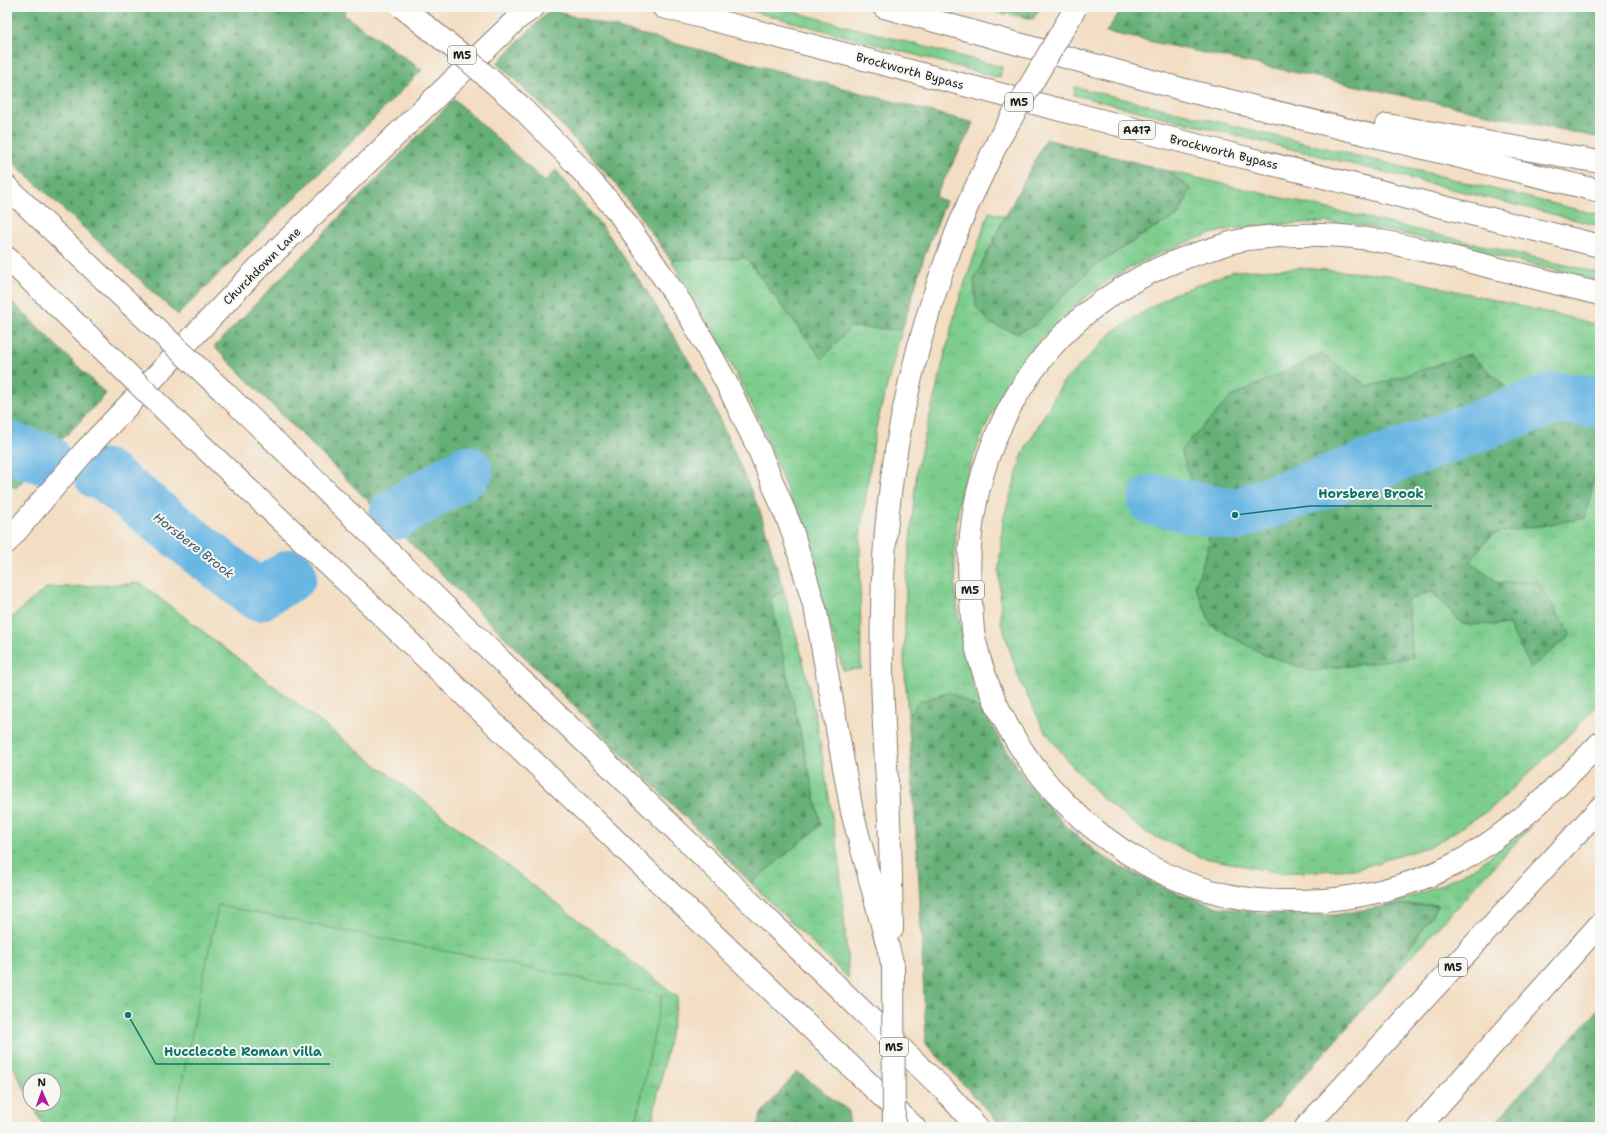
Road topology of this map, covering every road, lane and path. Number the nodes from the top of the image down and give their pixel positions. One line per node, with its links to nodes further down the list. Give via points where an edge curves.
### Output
1 (402, 7): 17 (main road, M5, bridge, via 519,105 575,163 613,207 653,262 689,315 725,380 759,450 792,530 816,612 852,812)
2 (534, 7): 13 (main road, Churchdown Lane, via 517,19 258,268 84,452)
3 (884, 7): 6 (main road)
4 (1076, 7): 17 (main road, M5, bridge, via 998,141 950,248 923,327 898,438 886,522 882,609 882,708)
5 (669, 9): 10 (main road, Brockworth Bypass / A417, via 1235,156)
6 (1185, 90): 7 (main road); 9 (main road)
7 (1600, 162)
8 (7, 187): 20 (main road, bridge, via 222,390 941,1086)
9 (1600, 191)
10 (1600, 246)
11 (7, 258): 19 (main road, bridge)
12 (1600, 294): 14 (main road, M5, via 1429,252 1361,238 1323,235 1241,240 1198,252 1155,269 1120,288 1060,336 1014,400 981,475 972,516 968,558 974,636 983,669 996,702 1017,742 1041,776 1069,806 1130,855 1168,875 1231,896 1276,901 1322,901 1368,895 1454,865 1490,843 1564,781)
13 (7, 542)
14 (1600, 743)
15 (1600, 808): 21 (main road, M5)
16 (1600, 924): 22 (main road)
17 (893, 966): 18 (main road, M5, bridge)
18 (894, 1127)
19 (914, 1127)
20 (977, 1127)
21 (1306, 1127)
22 (1419, 1127)

